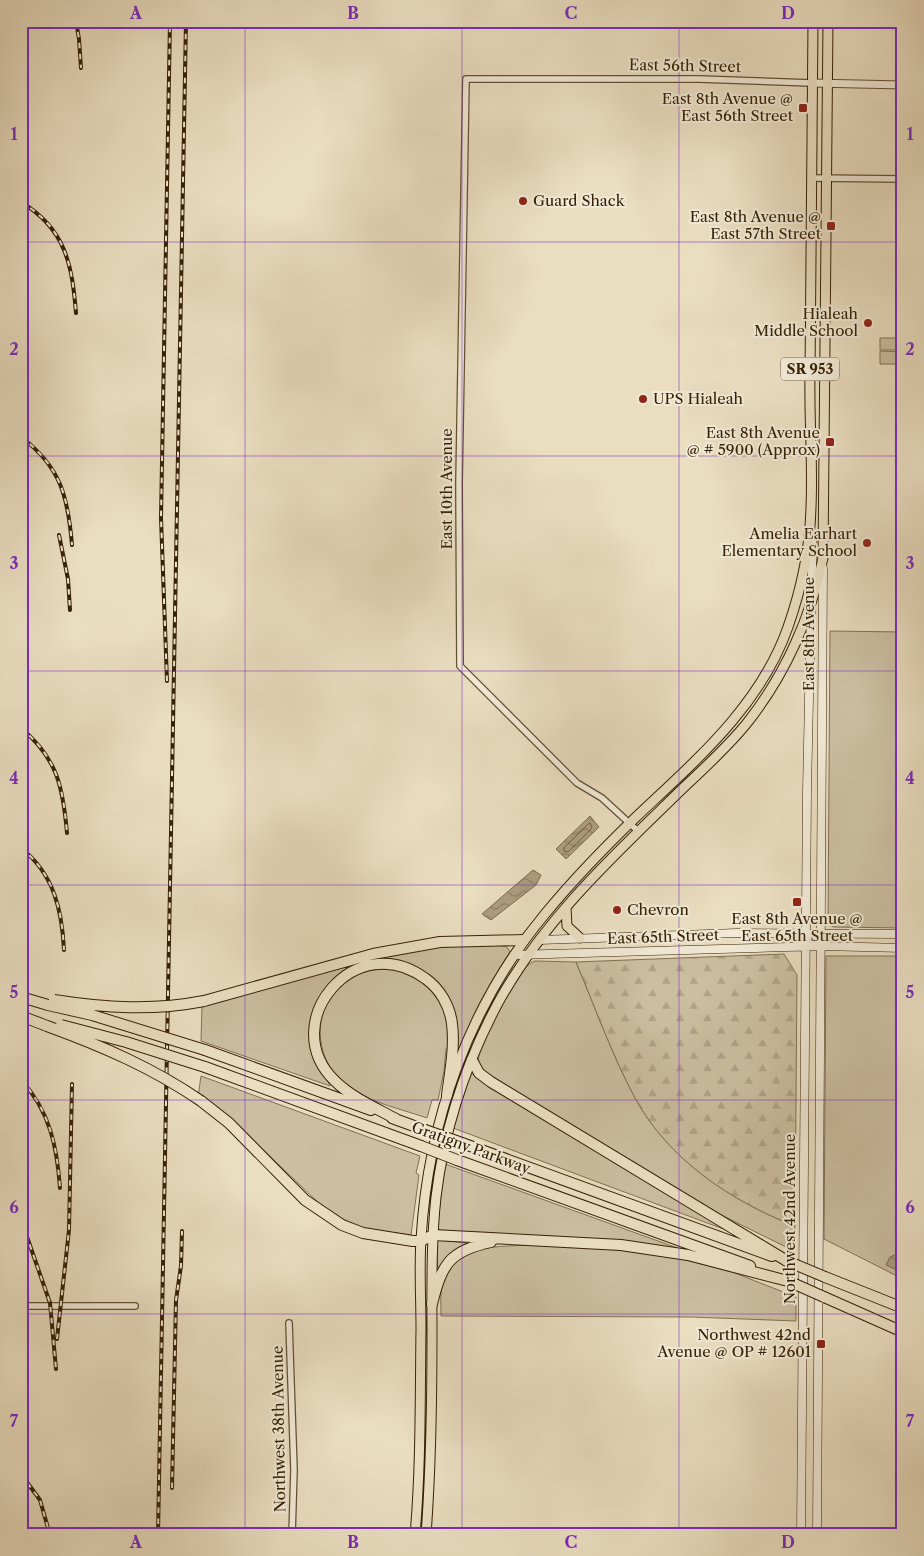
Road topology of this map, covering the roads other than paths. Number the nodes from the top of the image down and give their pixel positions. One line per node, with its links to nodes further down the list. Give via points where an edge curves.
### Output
1 (813, 21): 4 (main road, East 8th Avenue / SR 953)
2 (828, 21): 5 (main road, East 8th Avenue / SR 953)
3 (466, 79): 4 (street, East 56th Street, via 699,79); 19 (street, East 10th Avenue, via 459,484 460,666 578,783 602,798)
4 (812, 83): 5 (street, East 56th Street); 7 (main road, East 8th Avenue / SR 953)
5 (827, 84): 6 (street, East 56th Street); 8 (main road, East 8th Avenue / SR 953)
6 (903, 85)
7 (811, 178): 8 (street); 10 (main road, East 8th Avenue / SR 953)
8 (826, 179): 9 (street); 11 (main road, East 8th Avenue / SR 953)
9 (903, 179)
10 (810, 325): 11 (main road); 12 (main road, East 8th Avenue / SR 953)
11 (825, 325): 13 (main road, East 8th Avenue / SR 953)
12 (811, 466): 13 (main road); 14 (main road, East 8th Avenue / SR 953)
13 (824, 467): 15 (main road, East 8th Avenue / SR 953)
14 (812, 509): 16 (main road, East 8th Avenue / SR 953); 19 (main road, via 798,593 788,629 761,684 726,730)
15 (823, 558): 16 (main road); 18 (main road, East 8th Avenue / SR 953)
16 (812, 600): 17 (main road, East 8th Avenue / SR 953); 20 (main road, via 787,660 762,703 745,725)
17 (807, 790): 18 (main road); 22 (main road, East 8th Avenue / SR 953)
18 (822, 791): 23 (main road, East 8th Avenue / SR 953)
19 (630, 823): 20 (street, East 10th Avenue); 26 (main road, via 569,886)
20 (638, 832): 21 (main road)
21 (567, 904): 25 (main road, via 567,926); 27 (main road)
22 (806, 933): 23 (main road, East 65th Street); 25 (main road, East 65th Street); 28 (main road, Northwest 42nd Avenue / SR 953)
23 (821, 934): 24 (main road, East 65th Street); 29 (main road, East 8th Avenue / SR 953)
24 (903, 934)
25 (580, 938): 27 (main road, East 65th Street)
26 (524, 940): 27 (main road, East 65th Street); 31 (main road); 34 (highway, bridge, via 440,942 373,954 171,1008 138,1009)
27 (540, 940): 32 (main road)
28 (806, 946): 29 (main road, East 65th Street); 32 (main road, East 65th Street); 51 (main road, Northwest 42nd Avenue / SR 953)
29 (821, 946): 30 (main road, East 65th Street); 52 (main road, Northwest 42nd Avenue / SR 953)
30 (903, 948)
31 (514, 955): 32 (main road, East 65th Street); 38 (main road, via 476,1022)
32 (528, 955): 37 (main road, via 498,1004)
33 (21, 996): 34 (highway, Gratigny Parkway)
34 (49, 1002): 39 (highway, Gratigny Parkway, bridge, via 205,1050)
35 (21, 1016): 36 (highway)
36 (47, 1024): 42 (highway, bridge, via 140,1063 201,1101 229,1123 305,1200 328,1217 363,1234); 44 (highway, Gratigny Parkway, bridge, via 126,1042 205,1067)
37 (472, 1060): 40 (main road, via 441,1166); 43 (highway, via 479,1073 491,1082)
38 (447, 1095): 39 (highway, via 453,1046 452,1022 448,1006 435,985 402,966 383,962 351,972 326,994 315,1030 316,1047 335,1081); 42 (main road, via 430,1162)
39 (396, 1119): 43 (highway, Gratigny Parkway, bridge)
40 (432, 1235): 41 (highway); 42 (highway); 45 (main road)
41 (507, 1239): 44 (highway, via 653,1249); 45 (highway, via 473,1246 450,1258 443,1269)
42 (421, 1241): 54 (main road, via 420,1432)
43 (788, 1261): 48 (highway, Gratigny Parkway, bridge)
44 (788, 1281): 50 (highway, Gratigny Parkway, bridge)
45 (432, 1304): 55 (main road, via 432,1435)
46 (21, 1306): 47 (street)
47 (135, 1306)
48 (903, 1308)
49 (289, 1323): 53 (street, Northwest 38th Avenue, via 294,1470)
50 (903, 1332)
51 (802, 1401): 52 (main road); 56 (main road, Northwest 42nd Avenue / SR 953)
52 (818, 1401): 57 (main road, Northwest 42nd Avenue / SR 953)
53 (292, 1535)
54 (415, 1535)
55 (426, 1535)
56 (801, 1535)
57 (816, 1535)

